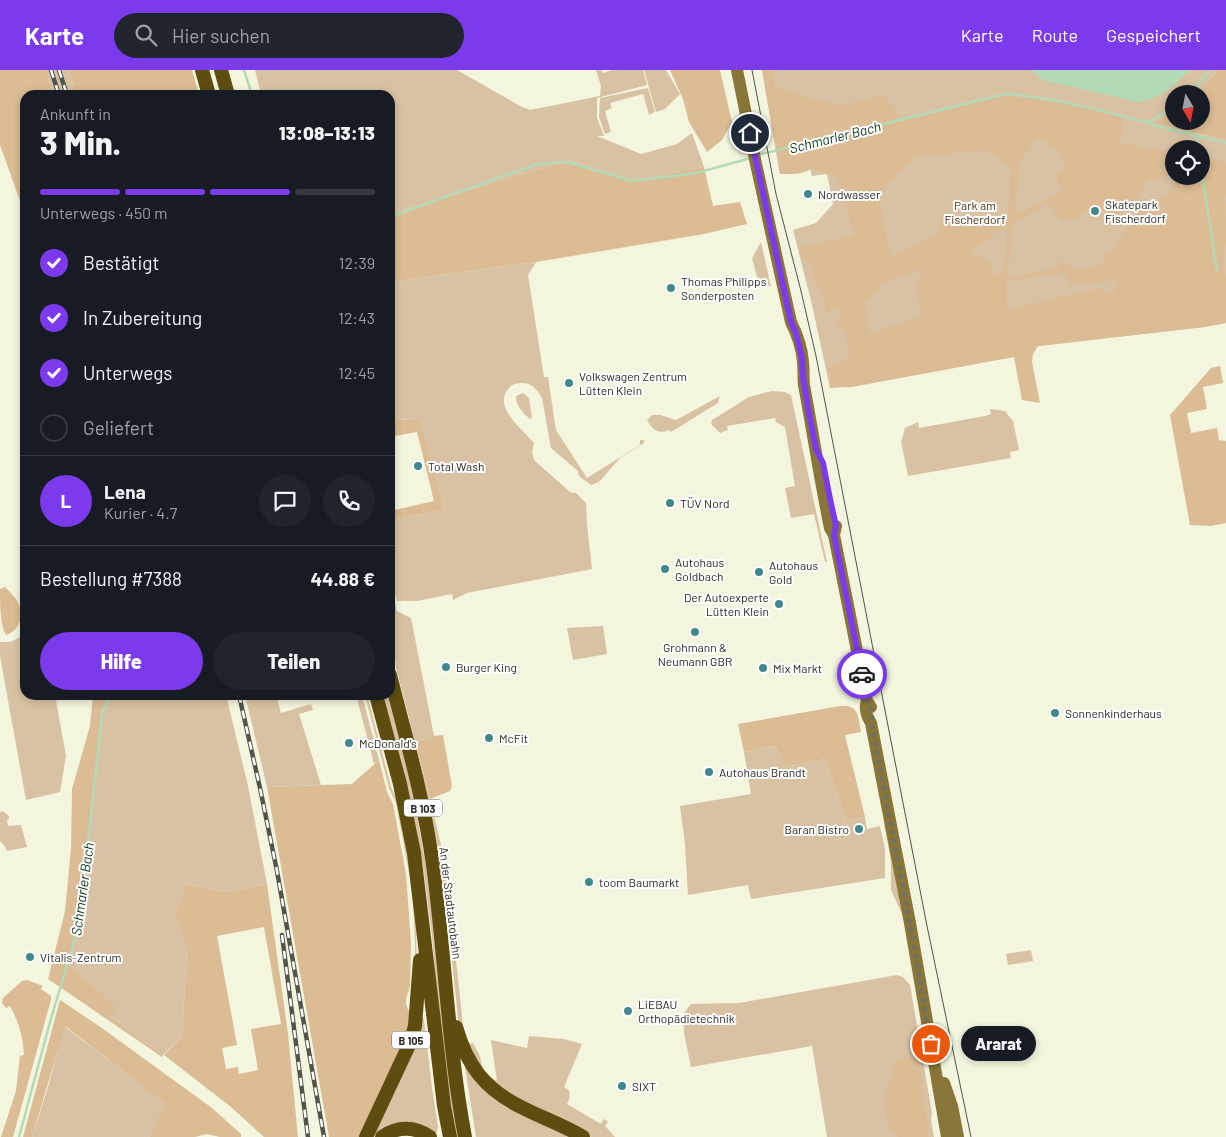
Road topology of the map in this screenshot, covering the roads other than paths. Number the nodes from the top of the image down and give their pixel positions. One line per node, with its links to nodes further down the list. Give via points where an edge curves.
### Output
1 (202, 70): 4 (highway)
2 (221, 70): 5 (highway)
3 (737, 70): 10 (main road, via 791,322 795,359 803,377 819,477 834,535 867,701)
4 (208, 90)
5 (227, 90)
6 (395, 695): 9 (highway, An der Stadtautobahn / B 103, via 423,806)
7 (377, 700): 8 (highway, B 103, via 416,862)
8 (425, 934): 11 (highway, B 105, via 415,1026); 14 (highway, B 103)
9 (445, 972): 15 (highway, An der Stadtautobahn / B 103, via 455,1076); 16 (highway, via 459,1038 478,1076 521,1108)
10 (934, 1060): 17 (main road); 18 (main road, via 952,1106)
11 (366, 1137)
12 (382, 1137): 13 (highway, via 404,1128)
13 (430, 1137)
14 (450, 1137)
15 (465, 1137)
16 (583, 1137)
17 (947, 1137)
18 (958, 1137)

